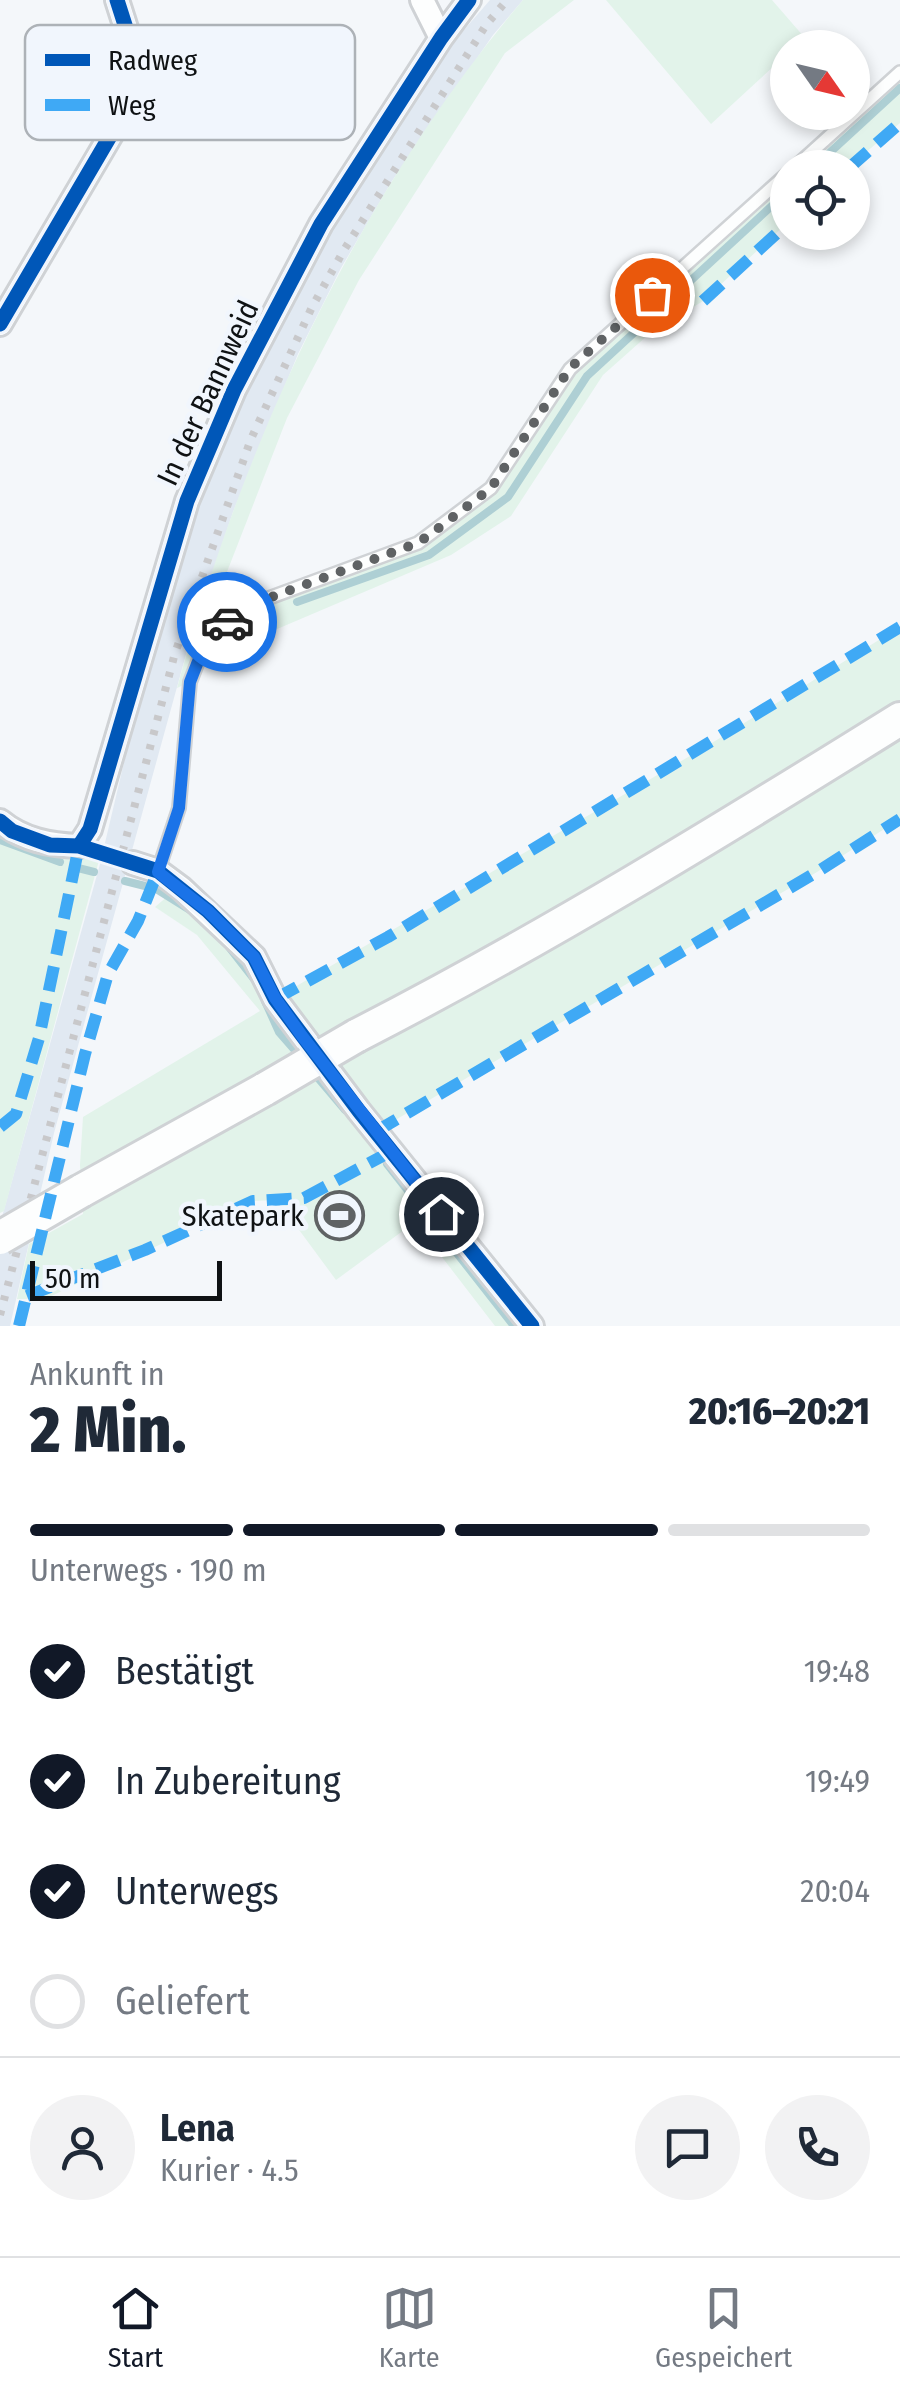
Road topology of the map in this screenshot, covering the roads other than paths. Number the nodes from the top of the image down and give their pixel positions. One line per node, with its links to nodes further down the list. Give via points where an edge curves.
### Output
1 (117, 0): 4 (street)
2 (422, 0): 5 (street)
3 (470, 0): 5 (street, In der Bannweid)
4 (125, 25)
5 (441, 38): 12 (street, In der Bannweid, via 321,224 234,390 187,501 90,829 79,846 50,845)
6 (900, 72): 8 (lane)
7 (108, 140): 10 (street)
8 (814, 150)
9 (770, 189): 14 (lane, via 570,368 491,488 418,543 239,609 204,646 190,682 179,808)
10 (0, 324)
11 (900, 719): 15 (main road, bridge, via 463,981)
12 (0, 821)
13 (133, 863): 14 (street)
14 (158, 872): 16 (street, via 254,957 275,998 359,1111)
15 (0, 1238)
16 (532, 1326)

